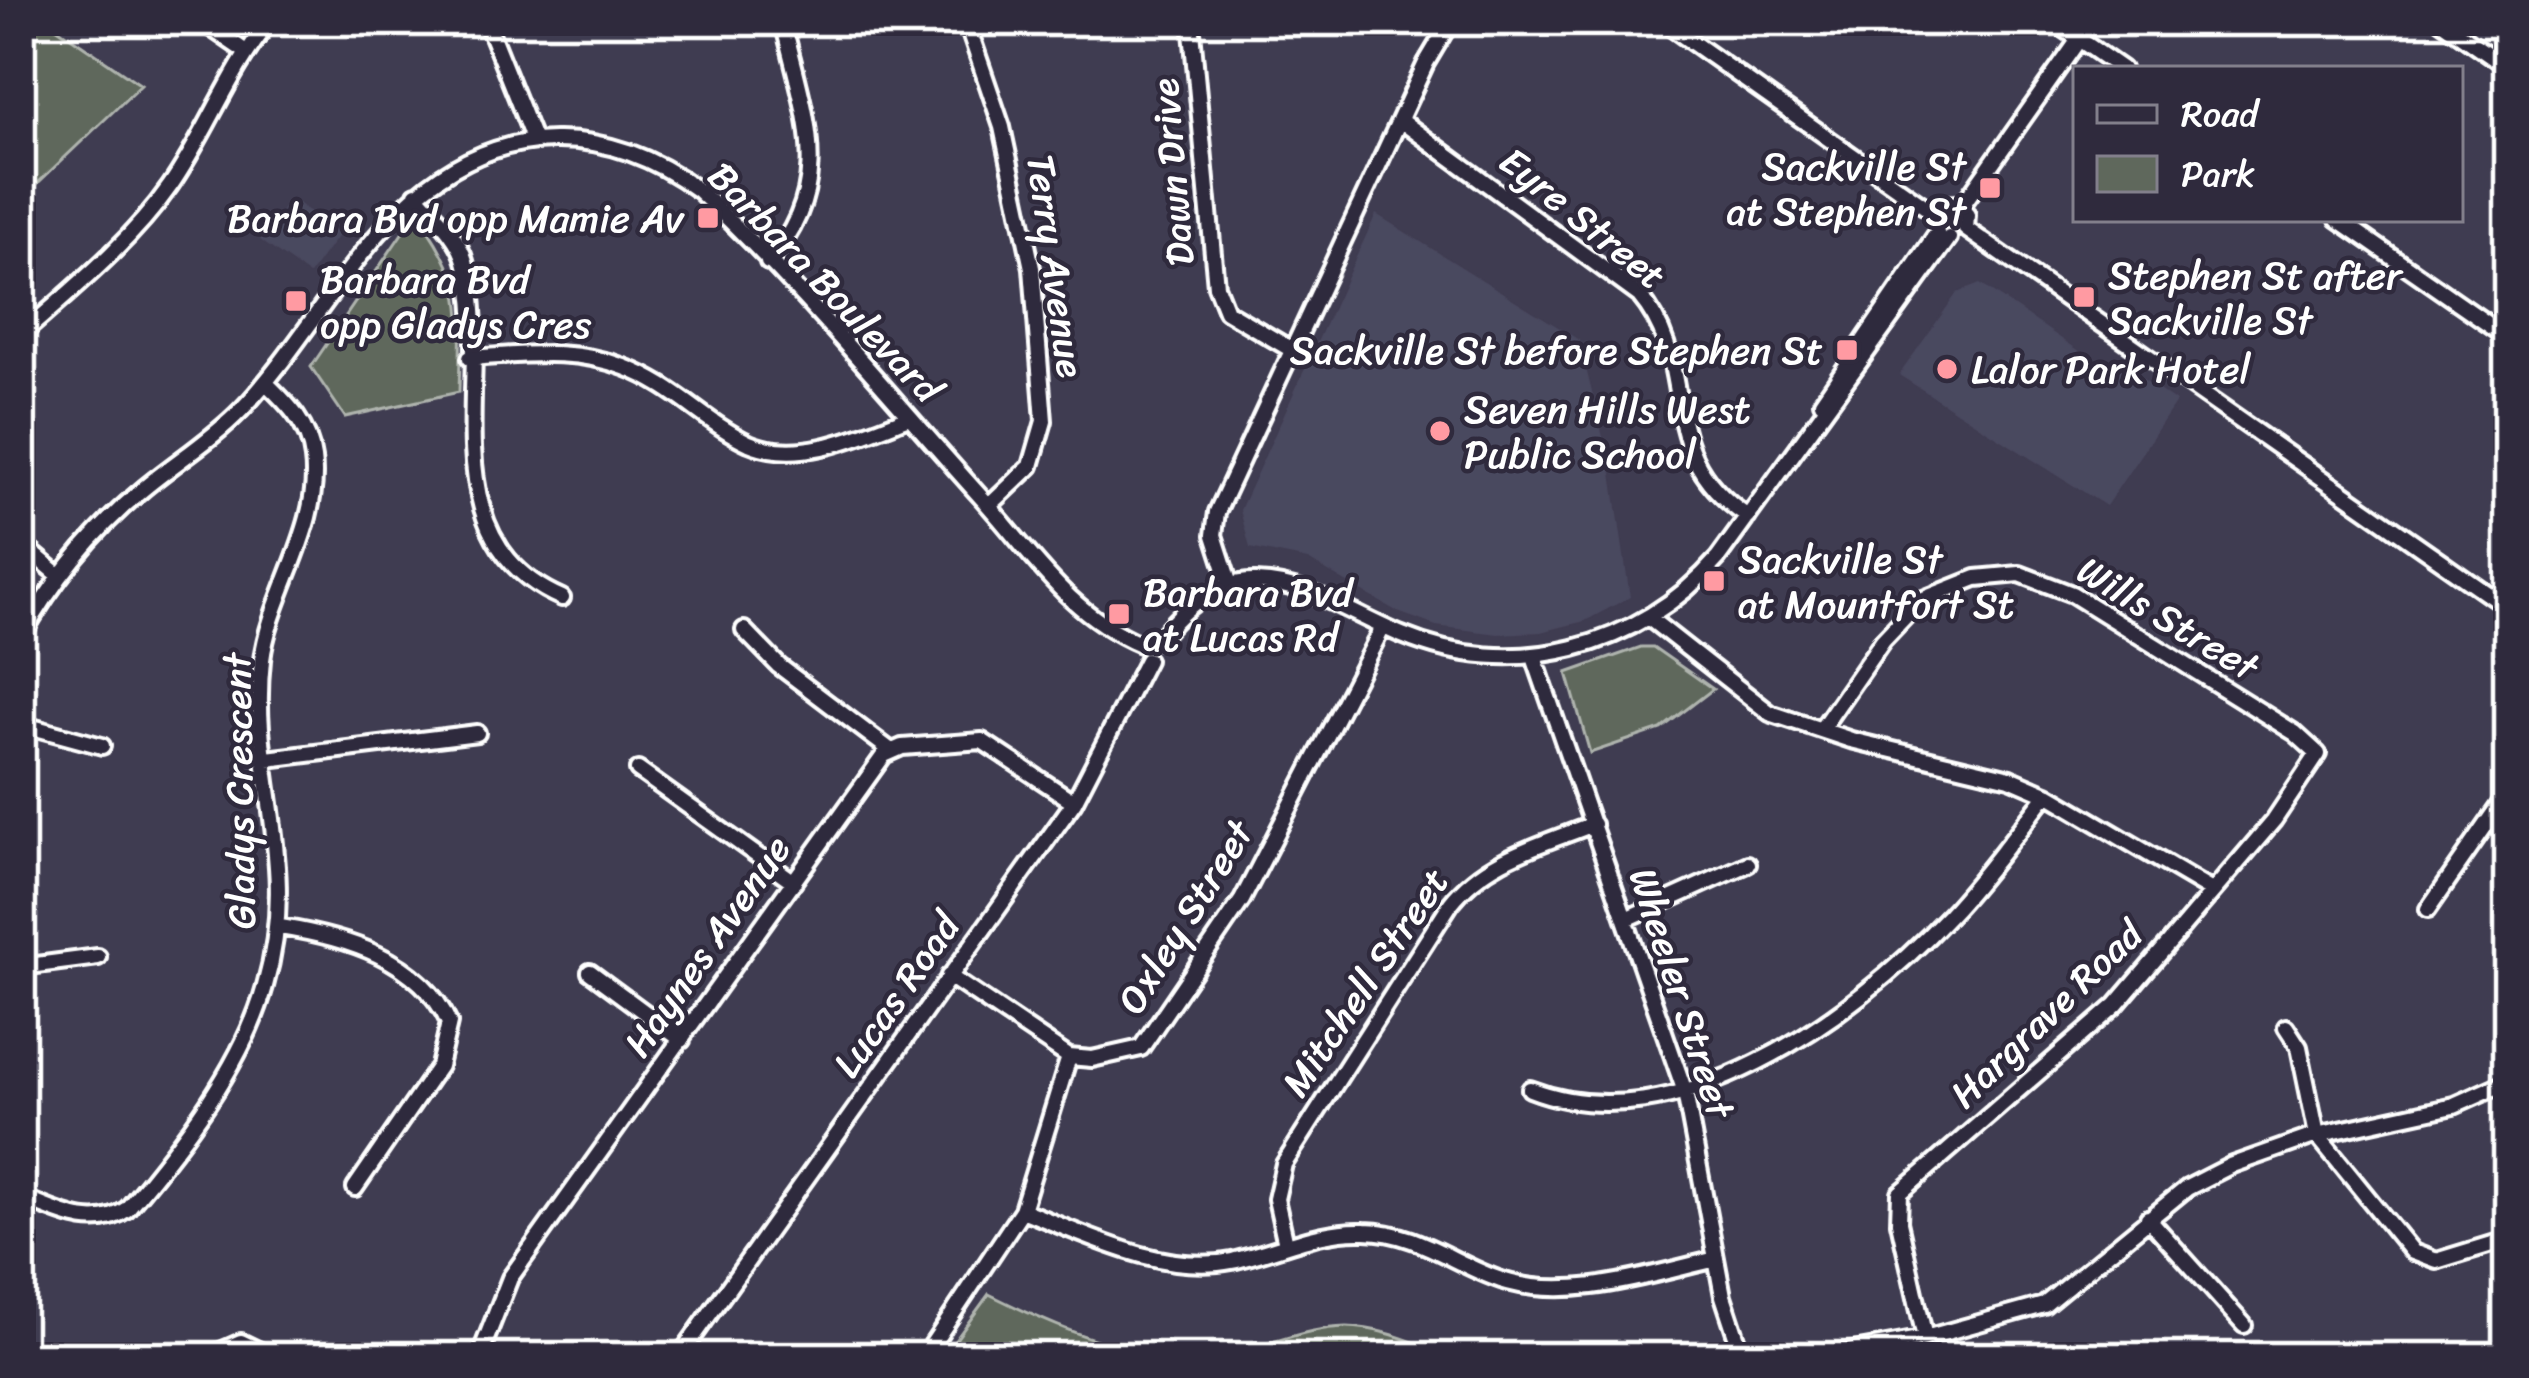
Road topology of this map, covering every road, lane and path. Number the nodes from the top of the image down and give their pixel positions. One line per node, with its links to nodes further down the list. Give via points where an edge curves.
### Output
1 (201, 21): 13 (street)
2 (270, 21): 13 (street)
3 (486, 21): 17 (street)
4 (783, 21): 24 (street, via 812,176 799,221)
5 (966, 21): 31 (street, Terry Avenue, via 1003,127 1032,268 1044,421 1031,466)
6 (1191, 21): 27 (street, Dawn Drive, via 1216,286 1226,311)
7 (1451, 21): 16 (street)
8 (1662, 21): 20 (street)
9 (2054, 21): 12 (street)
10 (2092, 21): 12 (street)
11 (2442, 21): 15 (street)
12 (2080, 39): 14 (street); 19 (street)
13 (246, 52): 25 (street, via 156,206)
14 (2118, 66)
15 (2508, 67)
16 (1400, 120): 27 (street); 32 (street, Eyre Street, via 1639,295 1661,329 1695,468)
17 (534, 141): 18 (street, Barbara Boulevard, via 474,156); 24 (street, Barbara Boulevard, via 598,143 664,167)
18 (416, 194): 28 (street, via 464,256); 29 (street, Barbara Boulevard)
19 (1961, 206): 20 (street, via 1946,203); 22 (street)
20 (1934, 213): 23 (street)
21 (2342, 222): 26 (street)
22 (1966, 229): 23 (street); 37 (street)
23 (1943, 235): 32 (street)
24 (768, 262): 30 (street, Barbara Boulevard)
25 (21, 335)
26 (2508, 338)
27 (1292, 350): 35 (street, via 1217,512 1214,535)
28 (470, 358): 30 (street, via 567,352 619,364 669,385 751,444 791,450 845,442); 36 (street, via 479,498 527,578)
29 (266, 383): 34 (street, Barbara Boulevard, via 110,519); 52 (street, Gladys Crescent, via 302,422 314,462 262,659)
30 (909, 417): 31 (street, Barbara Boulevard)
31 (989, 506): 43 (street, Barbara Boulevard, via 1081,611)
32 (1748, 517): 38 (street, via 1693,586)
33 (21, 543): 34 (street)
34 (60, 575): 41 (street, Barbara Boulevard)
35 (1230, 585): 39 (street, via 1303,590); 42 (street, via 1194,602)
36 (562, 598)
37 (2508, 608)
38 (1649, 618): 44 (street, via 1595,643); 47 (street, via 1770,713)
39 (1383, 627): 44 (street, via 1450,651); 70 (street, Oxley Street, via 1242,900 1141,1048)
40 (744, 630): 50 (street)
41 (21, 638)
42 (1158, 640): 43 (street); 45 (street, Lucas Road, via 1160,654)
43 (1140, 644): 45 (street)
44 (1534, 656): 57 (street, Wheeler Street)
45 (1147, 660): 56 (street, Lucas Road)
46 (21, 724): 49 (street)
47 (1822, 728): 51 (street, Wills Street, via 1883,640 1922,600 1976,578 2020,574 2072,594); 54 (street)
48 (477, 734): 52 (street)
49 (102, 746)
50 (890, 751): 56 (street, via 982,741); 59 (street, Haynes Avenue)
51 (2318, 754): 60 (street, Hargrave Road)
52 (267, 759): 63 (street, Gladys Crescent)
53 (638, 770): 59 (street)
54 (2048, 794): 60 (street); 73 (street, via 1948,916 1860,997 1784,1046)
55 (2508, 794): 61 (street)
56 (1074, 802): 67 (street, Lucas Road)
57 (1592, 824): 62 (street, Wheeler Street); 80 (street, Mitchell Street, via 1482,870 1451,903 1284,1163 1276,1199)
58 (1748, 864): 62 (street)
59 (794, 881): 69 (street, Haynes Avenue)
60 (2212, 891): 83 (street, Hargrave Road, via 2116,1005 1900,1193)
61 (2428, 909)
62 (1626, 919): 73 (street, Wheeler Street)
63 (280, 927): 75 (street, via 378,954 435,998 449,1023 440,1066); 76 (street, Gladys Crescent, via 248,1034 127,1209 108,1221 84,1220)
64 (98, 957): 65 (street)
65 (21, 967)
66 (590, 972): 69 (street)
67 (949, 976): 70 (street); 87 (street, Lucas Road)
68 (2286, 1027): 74 (street, via 2299,1047)
69 (682, 1040): 86 (street, Haynes Avenue, via 510,1279)
70 (1069, 1057): 77 (street)
71 (2508, 1082): 74 (street, via 2454,1105)
72 (1530, 1089): 73 (street, via 1609,1106)
73 (1685, 1092): 81 (street, Wheeler Street)
74 (2317, 1135): 78 (street, via 2232,1165); 79 (street, via 2422,1259)
75 (355, 1188)
76 (21, 1198)
77 (1022, 1210): 80 (street, via 1178,1262 1232,1261); 88 (street)
78 (2148, 1218): 82 (street); 83 (street, via 2044,1304)
79 (2508, 1239)
80 (1286, 1244): 81 (street, via 1340,1231 1394,1234 1497,1279 1557,1289)
81 (1716, 1259): 89 (street, Wheeler Street)
82 (2244, 1325)
83 (1925, 1338): 91 (street)
84 (207, 1357): 85 (street, via 241,1342)
85 (272, 1357)
86 (479, 1357)
87 (679, 1357)
88 (924, 1357)
89 (1743, 1357): 90 (street)
90 (1753, 1357)
91 (1820, 1357)

